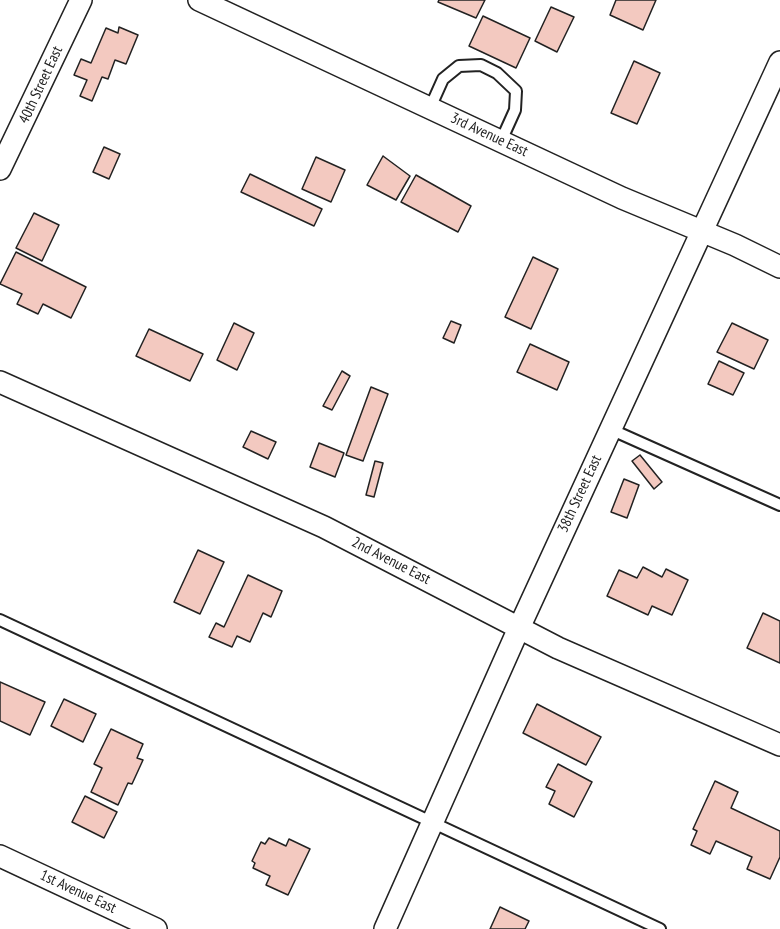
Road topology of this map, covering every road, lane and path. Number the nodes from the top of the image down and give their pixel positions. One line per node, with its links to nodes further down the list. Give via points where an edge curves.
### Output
1 (81, 0): 6 (street, 40th Street East)
2 (199, 0): 4 (street, 3rd Avenue East)
3 (780, 62): 8 (street, 38th Street East)
4 (430, 108): 5 (street, 3rd Avenue East); 5 (lane, via 443,79 459,66 481,65 497,73 516,91 515,110)
5 (501, 141): 8 (street, 3rd Avenue East)
6 (5, 148): 7 (street, 40th Street East)
7 (0, 169)
8 (702, 231): 9 (street, 3rd Avenue East); 11 (street, 38th Street East)
9 (780, 267)
10 (0, 382): 14 (street, 2nd Avenue East, via 324,527)
11 (610, 429): 12 (lane); 14 (street, 38th Street East)
12 (780, 505)
13 (0, 620): 16 (lane)
14 (519, 628): 15 (street, 2nd Avenue East); 16 (street, 38th Street East)
15 (780, 745)
16 (433, 823): 19 (street, 38th Street East); 20 (lane)
17 (0, 856): 18 (street, 1st Avenue East)
18 (156, 929)
19 (385, 929)
20 (660, 929)

